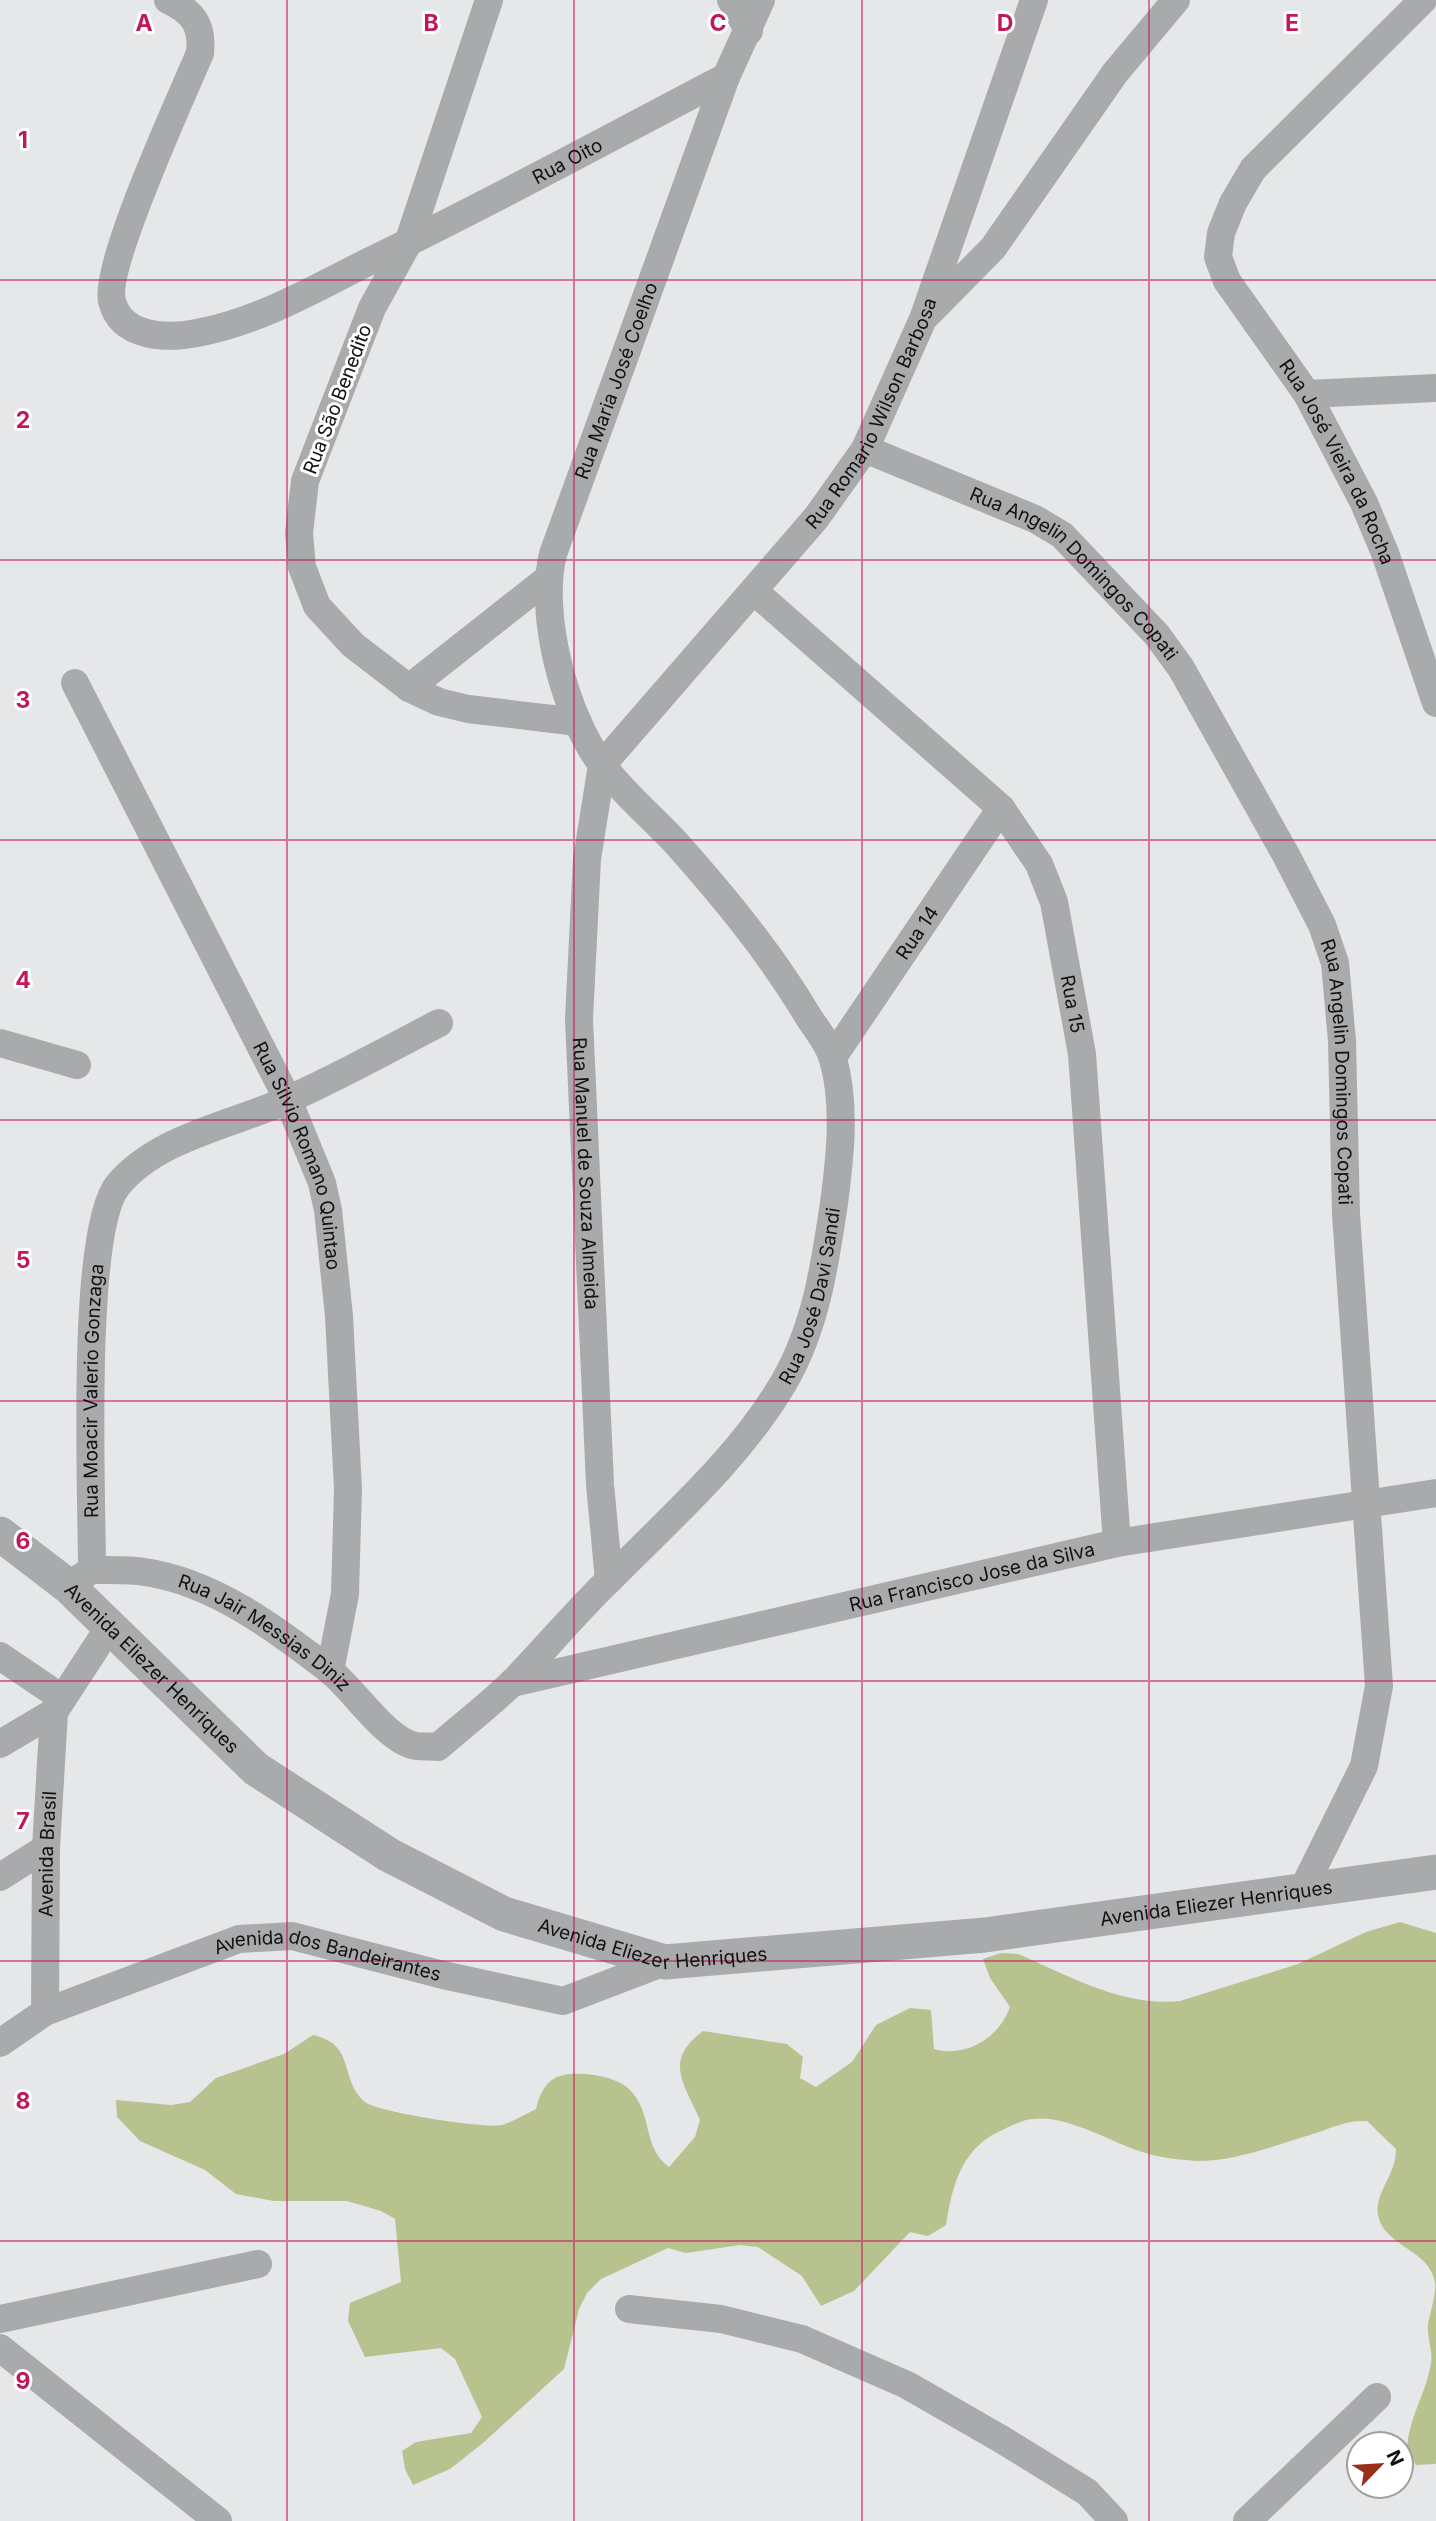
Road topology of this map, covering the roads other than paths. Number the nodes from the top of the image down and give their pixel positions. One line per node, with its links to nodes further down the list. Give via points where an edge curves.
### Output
1 (168, 0): 10 (street, Rua Oito, via 185,8 197,24 202,36 200,53 129,224 110,286 118,314 132,328 149,335 197,333 260,315)
2 (489, 0): 10 (street, Rua São Benedito)
3 (731, 0): 8 (street)
4 (761, 0): 8 (street, Rua Maria José Coelho)
5 (1034, 0): 11 (street, Rua Romario Wilson Barbosa)
6 (1176, 0): 11 (street, via 1115,74 993,248)
7 (1423, 0): 13 (street, Rua José Vieira da Rocha, via 1254,169 1221,233 1218,257 1227,281)
8 (749, 31): 9 (street, Rua Maria José Coelho)
9 (726, 78): 10 (street, Rua Oito); 15 (street, Rua Maria José Coelho)
10 (408, 243): 19 (street, Rua São Benedito, via 372,309 320,438 305,481 299,533 302,566 317,606 354,645)
11 (923, 318): 14 (street, Rua Romario Wilson Barbosa)
12 (1436, 388): 13 (street)
13 (1307, 394): 17 (street, Rua José Vieira da Rocha, via 1364,502)
14 (865, 449): 16 (street, Rua Romario Wilson Barbosa, via 816,518); 30 (street, Rua Angelin Domingos Copati, via 1035,519 1062,535 1169,648 1322,925 1335,964 1342,1041 1346,1214)
15 (546, 580): 19 (street); 21 (street, Rua Maria José Coelho, via 552,640)
16 (754, 591): 22 (street, Rua Romario Wilson Barbosa); 23 (street, Rua 15)
17 (1426, 643): 20 (street, Rua José Vieira da Rocha)
18 (75, 683): 28 (street, Rua Silvio Romano Quintao)
19 (409, 688): 21 (street, Rua São Benedito, via 468,709)
20 (1436, 704)
21 (578, 722): 22 (street, Rua Maria José Coelho)
22 (602, 765): 26 (street, Rua José Davi Sandi, via 755,937); 34 (street, Rua Manuel de Souza Almeida, via 587,859 579,1019 600,1484)
23 (1001, 808): 26 (street, Rua 14); 32 (street, Rua 15, via 1039,864 1054,902 1082,1054)
24 (439, 1023): 28 (street)
25 (0, 1043): 27 (street)
26 (833, 1057): 34 (street, Rua José Davi Sandi, via 840,1111 837,1179 823,1280 803,1342 784,1382 745,1439)
27 (77, 1065)
28 (288, 1100): 33 (street, Rua Moacir Valerio Gonzaga, via 161,1150 117,1186 102,1220 93,1293); 37 (street, Rua Silvio Romano Quintao, via 322,1182 338,1315 348,1489 345,1594)
29 (1436, 1493): 30 (street, Rua Francisco Jose da Silva)
30 (1364, 1506): 32 (street, Rua Francisco Jose da Silva); 45 (street, Rua Angelin Domingos Copati, via 1379,1686 1364,1766)
31 (0, 1534): 33 (street, Avenida Eliezer Henriques)
32 (1118, 1543): 38 (street, Rua Francisco Jose da Silva)
33 (80, 1578): 35 (street, Avenida Eliezer Henriques); 37 (street, Rua Jair Messias Diniz, via 144,1572 200,1589 251,1614)
34 (609, 1580): 38 (street, Rua José Davi Sandi)
35 (110, 1626): 39 (street); 46 (street, Avenida Eliezer Henriques, via 256,1769 389,1855 504,1914)
36 (0, 1656): 39 (street)
37 (330, 1671): 41 (street, Rua Jair Messias Diniz, via 388,1729)
38 (512, 1683): 41 (street, Rua José Davi Sandi, via 438,1746)
39 (58, 1705): 40 (street); 42 (street, Avenida Brasil)
40 (0, 1744)
41 (414, 1746)
42 (46, 1848): 44 (street); 47 (street, Avenida Brasil)
43 (1436, 1872): 45 (street, Avenida Eliezer Henriques)
44 (0, 1877)
45 (1302, 1891): 46 (street, Avenida Eliezer Henriques, via 985,1935)
46 (665, 1962): 47 (street, Avenida dos Bandeirantes, via 563,2001 292,1936 239,1939)
47 (45, 2012): 48 (street, Avenida dos Bandeirantes)
48 (0, 2043)
49 (258, 2264): 51 (street)
50 (629, 2309): 55 (street, via 721,2319 802,2339 906,2385 1001,2439 1087,2492)
51 (0, 2319)
52 (0, 2348): 54 (street)
53 (1377, 2397): 56 (street)
54 (218, 2521)
55 (1114, 2521)
56 (1247, 2521)

